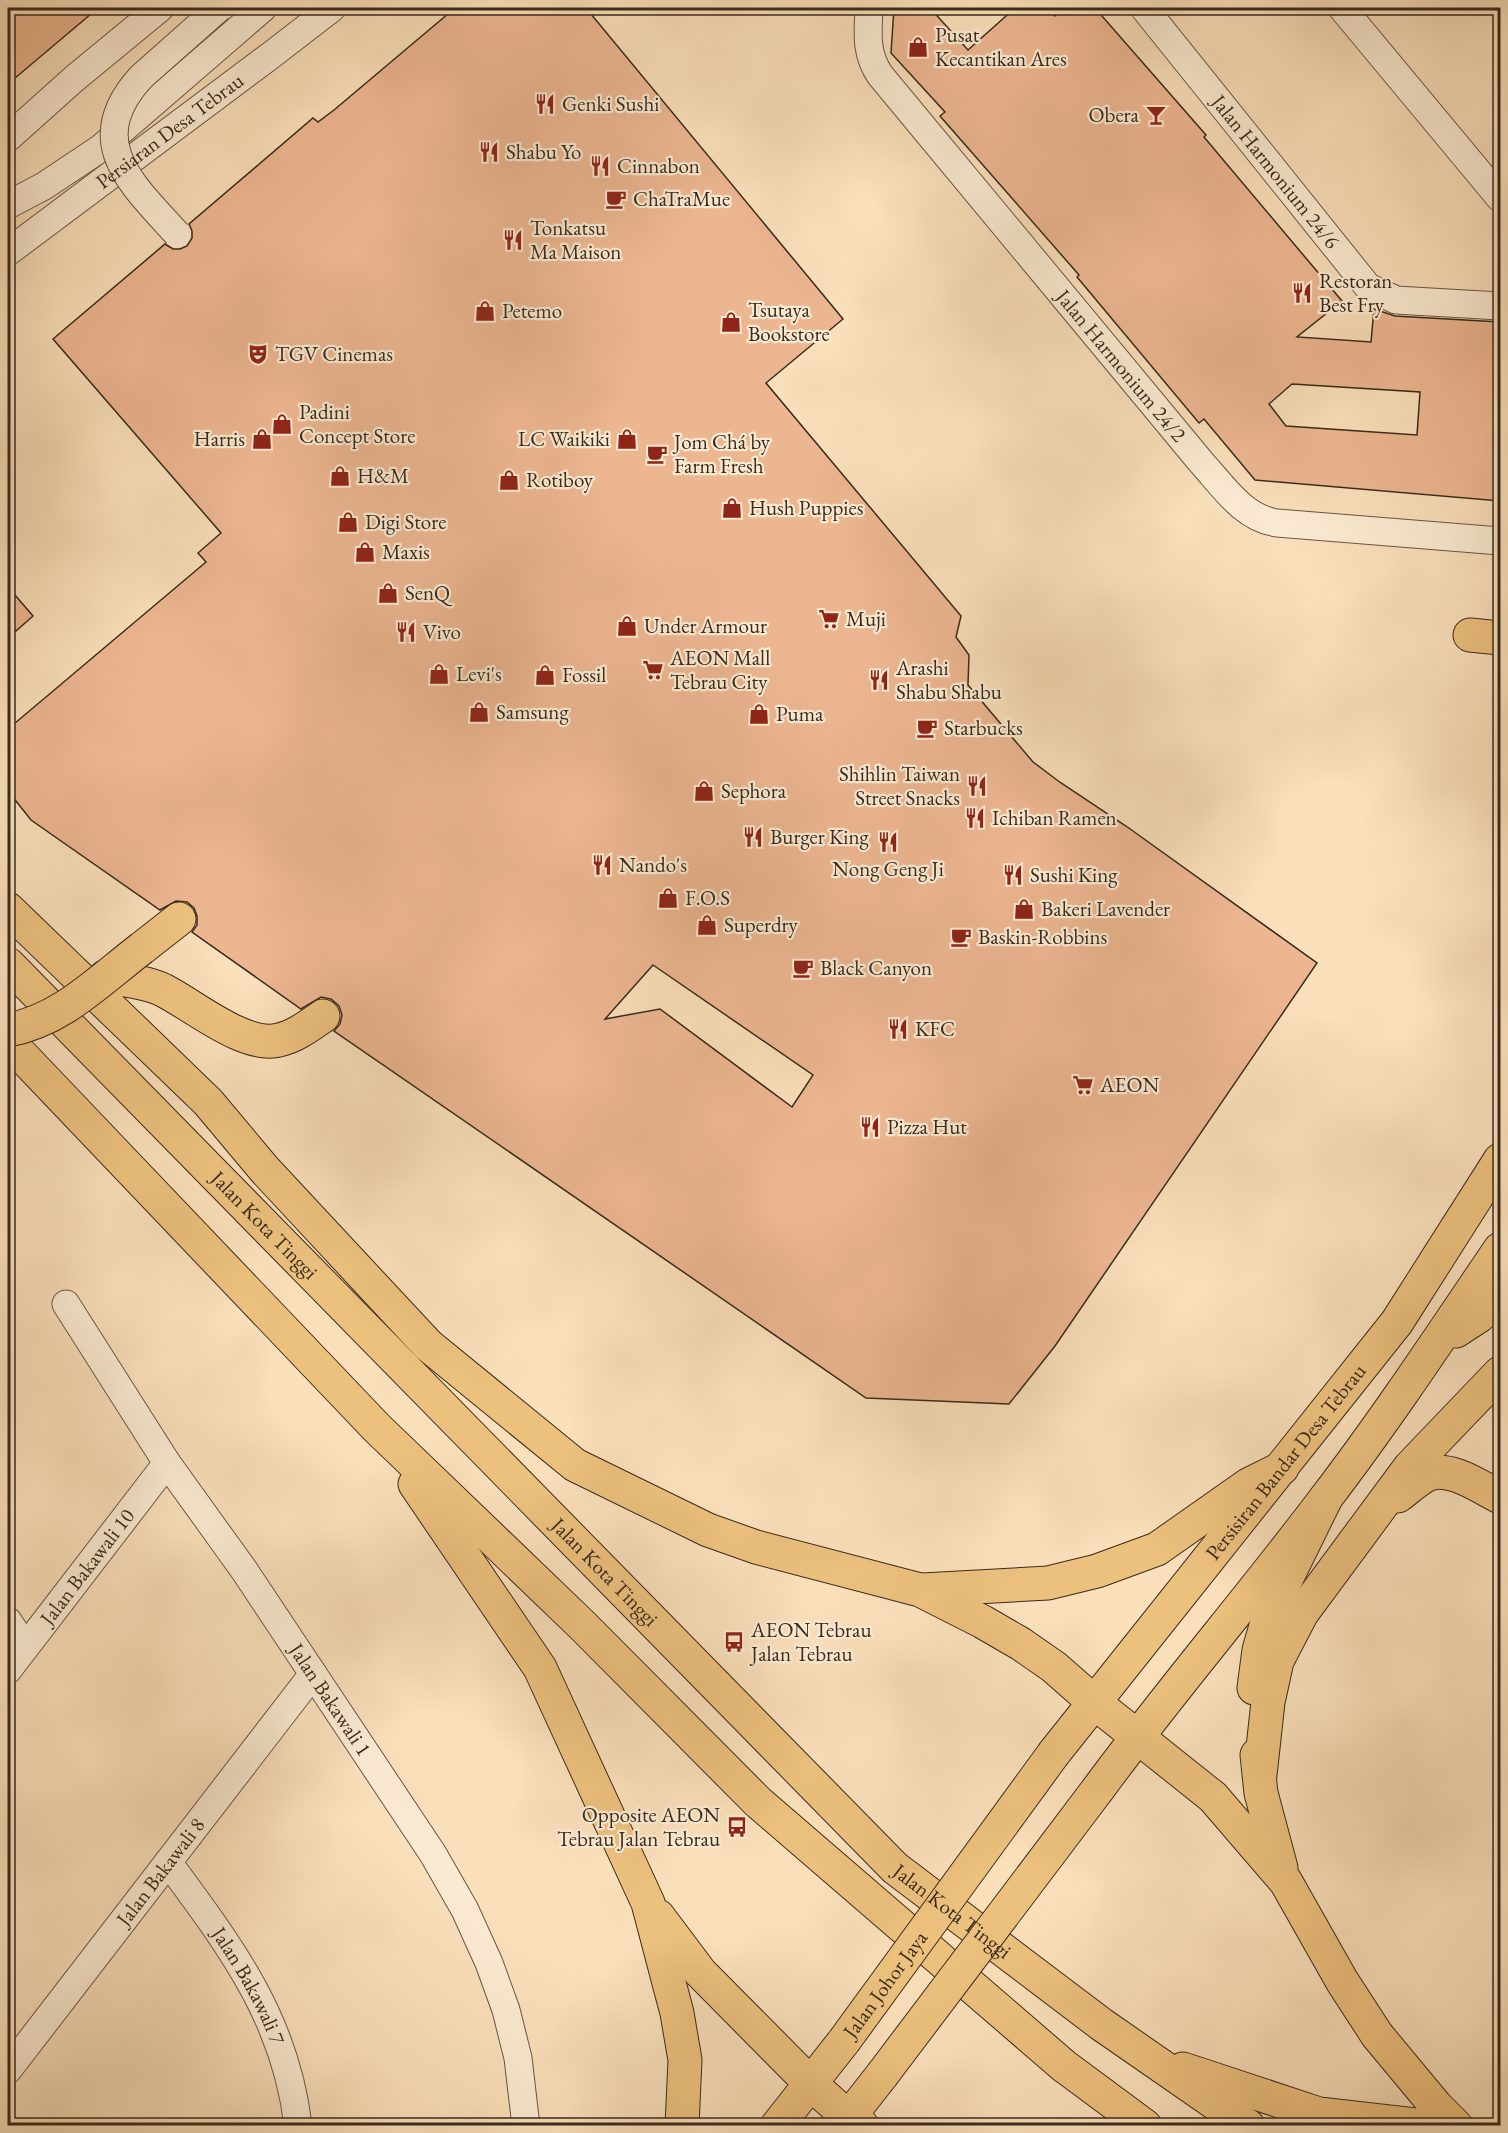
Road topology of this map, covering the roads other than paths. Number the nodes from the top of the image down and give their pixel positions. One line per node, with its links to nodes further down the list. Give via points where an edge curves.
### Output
1 (160, 8): 8 (street)
2 (219, 8): 13 (street, bridge, via 129,89 117,115 116,146 126,176)
3 (264, 8): 9 (street, Persiaran Desa Tebrau, via 101,148)
4 (332, 8): 14 (street, Persiaran Desa Tebrau)
5 (869, 8): 16 (street, Jalan Harmonium 24/2, via 867,44 880,75 1246,511 1277,523)
6 (1144, 8): 15 (street, Jalan Harmonium 24/6, via 1368,286 1396,300)
7 (1342, 8): 11 (street)
8 (8, 138)
9 (44, 186): 10 (street); 12 (street, Persiaran Desa Tebrau)
10 (8, 196)
11 (1500, 198)
12 (8, 205)
13 (177, 234)
14 (8, 252)
15 (1500, 306)
16 (1500, 541)
17 (8, 909): 25 (main road, via 208,1102)
18 (179, 919): 20 (main road, bridge)
19 (8, 965): 25 (main road, via 64,998 192,1115); 49 (main road, Jalan Kota Tinggi, via 895,1868)
20 (105, 976): 21 (main road, via 154,987 254,1039 278,1041); 22 (main road, bridge, via 51,1016)
21 (323, 1016)
22 (8, 1030)
23 (8, 1041): 31 (main road, Jalan Kota Tinggi)
24 (1500, 1160): 33 (main road, Persisiran Bandar Desa Tebrau, via 1397,1322)
25 (265, 1170): 37 (main road, via 428,1345 575,1465 708,1530 756,1547)
26 (1500, 1249): 29 (main road)
27 (1500, 1294): 29 (main road, via 1479,1316)
28 (66, 1304): 32 (street, Jalan Bakawali 1)
29 (1435, 1345): 35 (main road)
30 (1500, 1373): 36 (main road, via 1410,1467)
31 (377, 1428): 48 (main road, via 540,1668); 57 (main road, Jalan Kota Tinggi, via 582,1625 758,1802 1064,2066)
32 (167, 1463): 39 (street, Jalan Bakawali 10); 41 (street, Jalan Bakawali 1)
33 (1282, 1468): 37 (main road, via 1248,1485 1157,1549 1097,1571 1048,1583); 42 (main road, Persisiran Bandar Desa Tebrau)
34 (1500, 1497): 36 (main road, via 1439,1472 1429,1474)
35 (1326, 1498): 43 (main road); 45 (main road, via 1270,1612 1258,1650 1252,1704)
36 (1376, 1510): 45 (main road, via 1302,1612 1277,1661)
37 (920, 1590): 42 (main road, via 1021,1644)
38 (8, 1621): 39 (street)
39 (25, 1647): 40 (street, Jalan Bakawali 10)
40 (8, 1670)
41 (313, 1674): 46 (street, Jalan Bakawali 8); 54 (street, Jalan Bakawali 1, via 434,1854 474,1931 506,2010 518,2058)
42 (1095, 1703): 43 (main road); 44 (main road, Persisiran Bandar Desa Tebrau)
43 (1137, 1736): 47 (main road, via 1213,1797); 52 (main road, bridge, via 882,2075)
44 (1054, 1753): 51 (main road, Jalan Johor Jaya, bridge)
45 (1260, 1774): 47 (main road, via 1261,1793)
46 (168, 1862): 50 (street, Jalan Bakawali 8); 53 (street, Jalan Bakawali 7, via 225,1940 273,2025 286,2062)
47 (1286, 1882): 60 (main road, via 1377,2035)
48 (648, 1902): 51 (main road, via 700,1972); 55 (main road, via 678,2013 685,2060)
49 (1152, 2059): 58 (main road, Jalan Kota Tinggi); 59 (main road, via 1319,2114)
50 (8, 2070)
51 (810, 2083): 52 (main road); 56 (main road, Jalan Johor Jaya)
52 (851, 2123)
53 (298, 2126)
54 (526, 2126)
55 (682, 2126)
56 (777, 2126)
57 (1145, 2126)
58 (1248, 2126)
59 (1424, 2126)
60 (1456, 2126)

